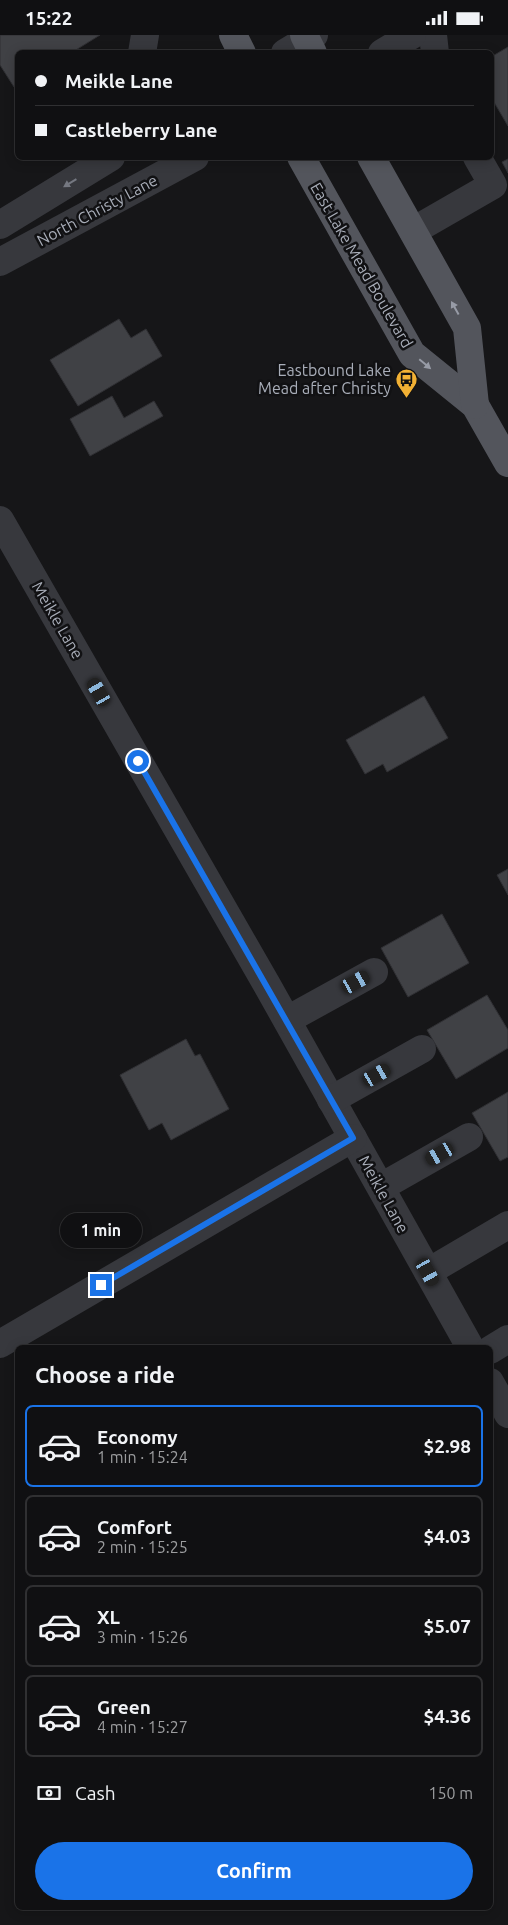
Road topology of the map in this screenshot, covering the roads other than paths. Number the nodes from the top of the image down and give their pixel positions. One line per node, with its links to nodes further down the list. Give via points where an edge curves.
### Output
1 (145, 35): 5 (street)
2 (233, 35): 6 (main road)
3 (412, 35): 7 (street)
4 (434, 35): 8 (street)
5 (142, 50)
6 (240, 50)
7 (387, 50)
8 (436, 50)
9 (107, 160): 14 (street, North Christy Lane, one-way to 14)
10 (189, 160): 16 (street, North Christy Lane)
11 (304, 160): 17 (main road, East Lake Mead Boulevard, one-way to 17, via 412,354)
12 (373, 160): 15 (main road, East Lake Mead Boulevard)
13 (478, 160): 15 (street, via 493,185)
14 (0, 225)
15 (413, 231): 17 (main road, East Lake Mead Boulevard, one-way to 15, via 467,328)
16 (0, 262)
17 (475, 405): 18 (main road, East Lake Mead Boulevard)
18 (508, 463)
19 (0, 520): 21 (street, Meikle Lane)
20 (374, 972): 21 (street)
21 (287, 1021): 23 (street, Meikle Lane)
22 (422, 1049): 23 (street)
23 (332, 1100): 25 (street, Meikle Lane)
24 (469, 1137): 26 (street)
25 (353, 1138): 26 (street, Meikle Lane); 30 (street)
26 (381, 1187): 28 (street, Meikle Lane)
27 (508, 1225): 28 (street)
28 (428, 1272): 31 (street, Meikle Lane)
29 (508, 1339): 32 (street)
30 (0, 1344)
31 (469, 1345)
32 (493, 1348)
33 (493, 1387): 34 (street)
34 (508, 1414)

